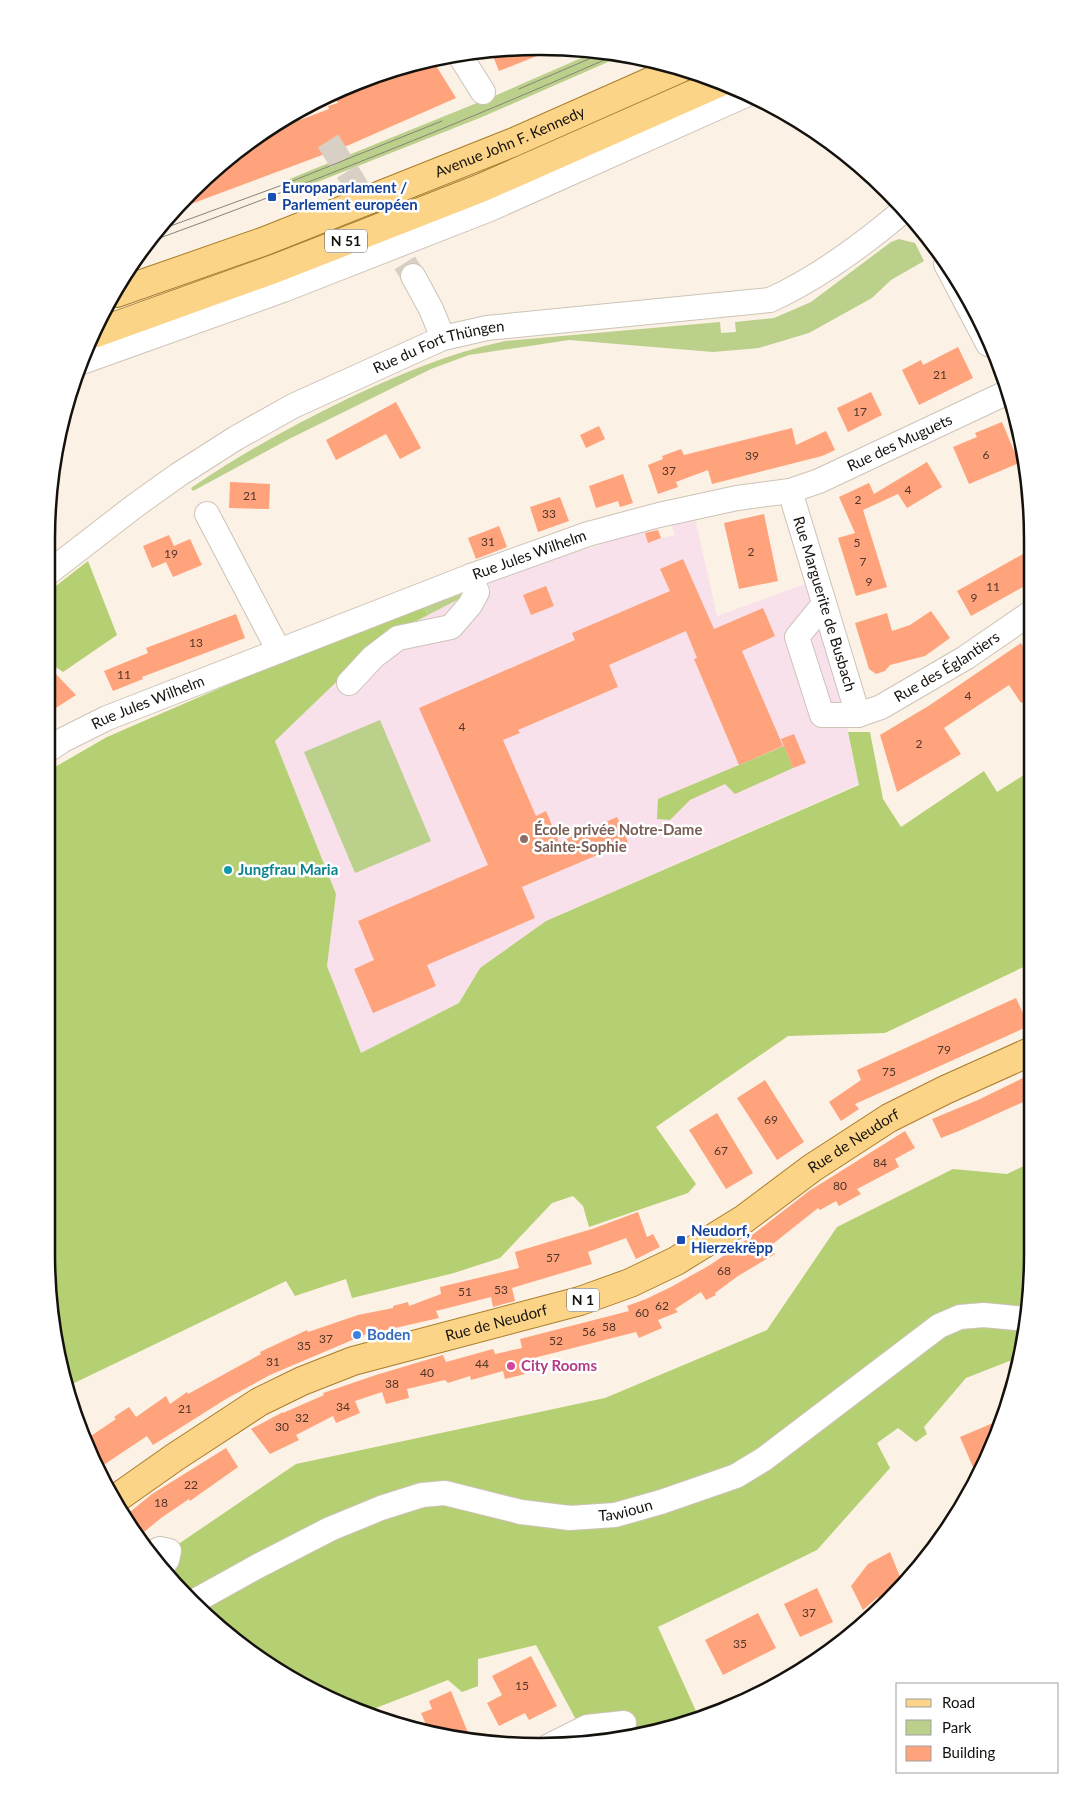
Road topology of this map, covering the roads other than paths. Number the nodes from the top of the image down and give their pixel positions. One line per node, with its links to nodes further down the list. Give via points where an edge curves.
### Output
1 (463, 61): 4 (street)
2 (669, 73): 10 (main road, Avenue John F. Kennedy / N 51, via 514,142 265,240)
3 (711, 87): 6 (main road, Avenue John F. Kennedy / N 51)
4 (483, 92)
5 (739, 98): 7 (street)
6 (556, 156): 7 (street, Avenue John F. Kennedy); 11 (main road, Avenue John F. Kennedy / N 51, via 274,269)
7 (580, 169): 13 (street, via 490,209 292,286)
8 (902, 218): 12 (street, Rue du Fort Thüngen, via 800,286 770,300 488,328)
9 (413, 276): 12 (street)
10 (126, 288)
11 (102, 331)
12 (443, 338): 17 (street, Rue du Fort Thüngen, via 293,406 236,438 178,475)
13 (90, 359)
14 (1001, 395): 15 (street, Rue des Muguets, via 836,474)
15 (790, 491): 18 (street, Rue Jules Wilhelm, via 737,498 650,517 588,534); 19 (street, Rue Marguerite de Busbach)
16 (207, 514): 21 (street)
17 (55, 567)
18 (471, 576): 21 (street, Rue Jules Wilhelm); 22 (street, via 477,592 451,627 398,638 373,657)
19 (824, 604): 23 (street, Rue Marguerite de Busbach); 23 (street, Rue des Églantiers, via 806,626 834,715)
20 (1024, 617): 23 (street, Rue des Églantiers, via 881,708)
21 (279, 651): 24 (street, Rue Jules Wilhelm, via 107,718)
22 (349, 683)
23 (858, 715)
24 (55, 745)
25 (1024, 1055): 27 (main road, Rue de Neudorf / N 1, via 889,1118 812,1168 744,1219 676,1261 630,1284 580,1301 353,1361 302,1382 259,1402)
26 (1020, 1318): 30 (street, Tawioun, via 984,1315 960,1317 938,1326 764,1459 736,1476 661,1502 615,1515 570,1518 521,1512 445,1493 422,1495 330,1529)
27 (120, 1496)
28 (157, 1550): 29 (street, via 169,1551)
29 (166, 1562)
30 (200, 1598)
31 (624, 1723): 32 (street, via 587,1727)
32 (567, 1737)

